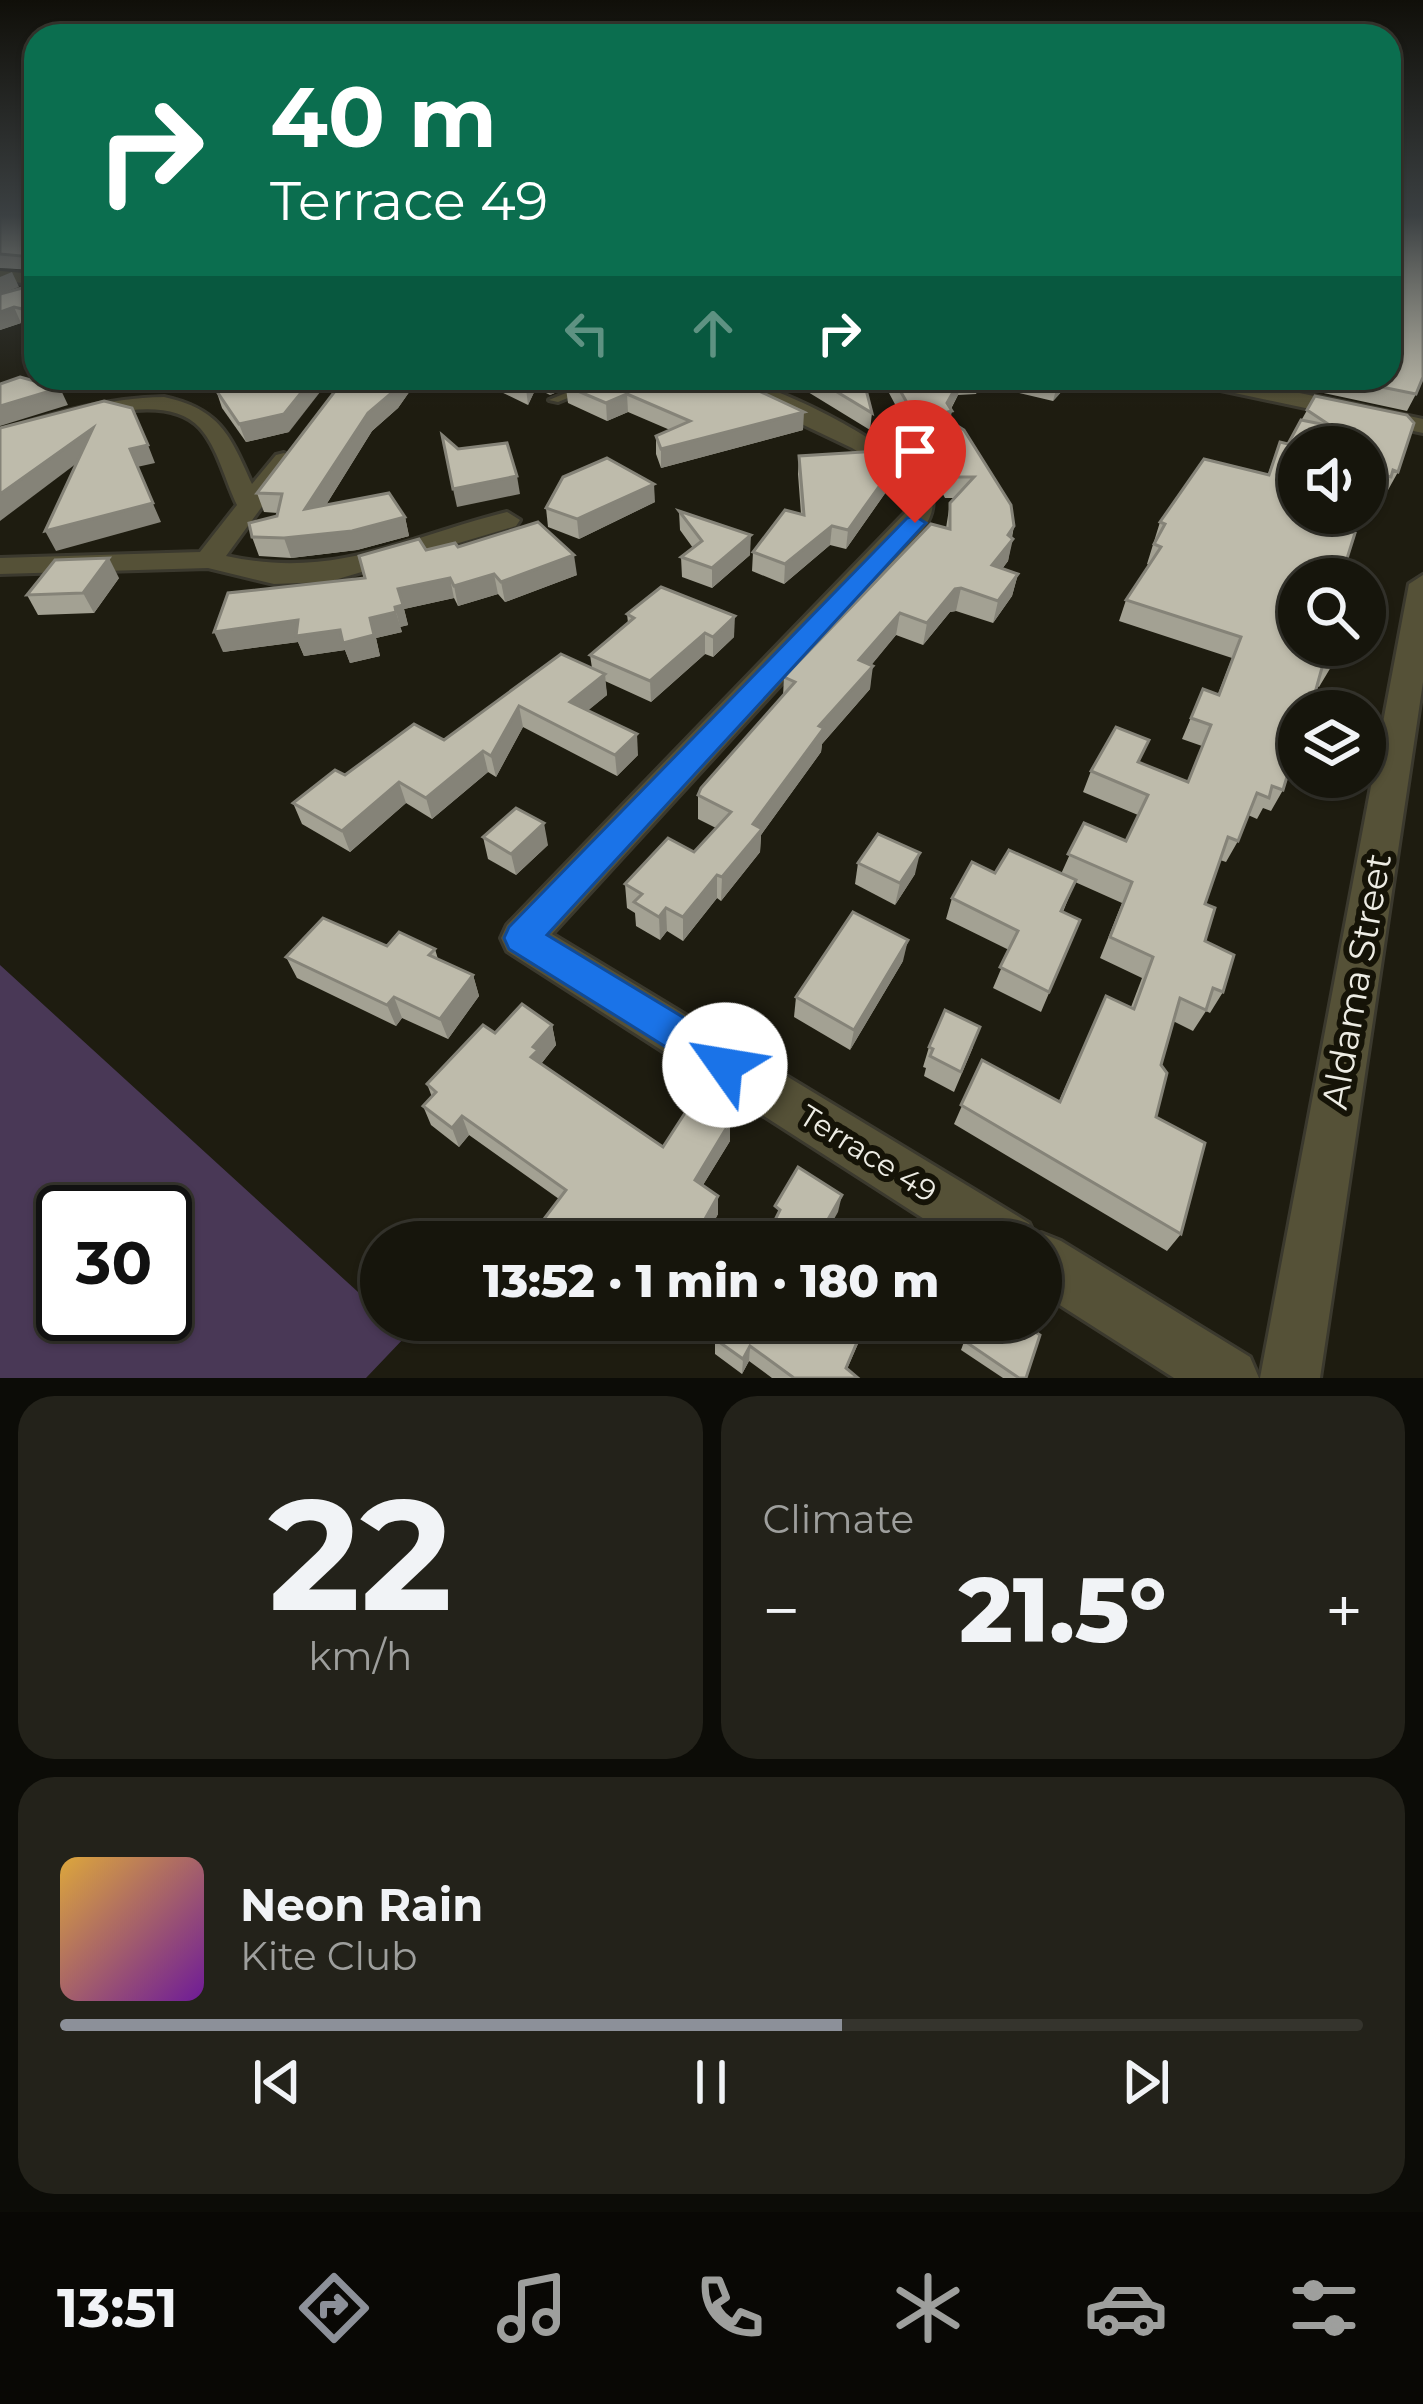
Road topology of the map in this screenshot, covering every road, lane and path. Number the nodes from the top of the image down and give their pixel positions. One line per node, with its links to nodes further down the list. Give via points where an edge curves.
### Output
1 (24, 295): 2 (street)
2 (16, 298)
3 (579, 390): 6 (lane)
4 (747, 390): 15 (street, Terrace 49, via 811,414 900,471 920,510 915,523 521,938)
5 (1279, 390): 7 (street)
6 (554, 400)
7 (1423, 426)
8 (306, 432): 10 (street)
9 (0, 438): 10 (street, via 121,406 187,410 208,424)
10 (249, 504): 12 (street)
11 (507, 520): 12 (street, via 328,573 274,575)
12 (208, 560): 13 (street)
13 (4, 566)
14 (1423, 584): 18 (street, Aldama Street)
15 (976, 1221)
16 (1062, 1274): 17 (street)
17 (1229, 1378)
18 (1290, 1378)

